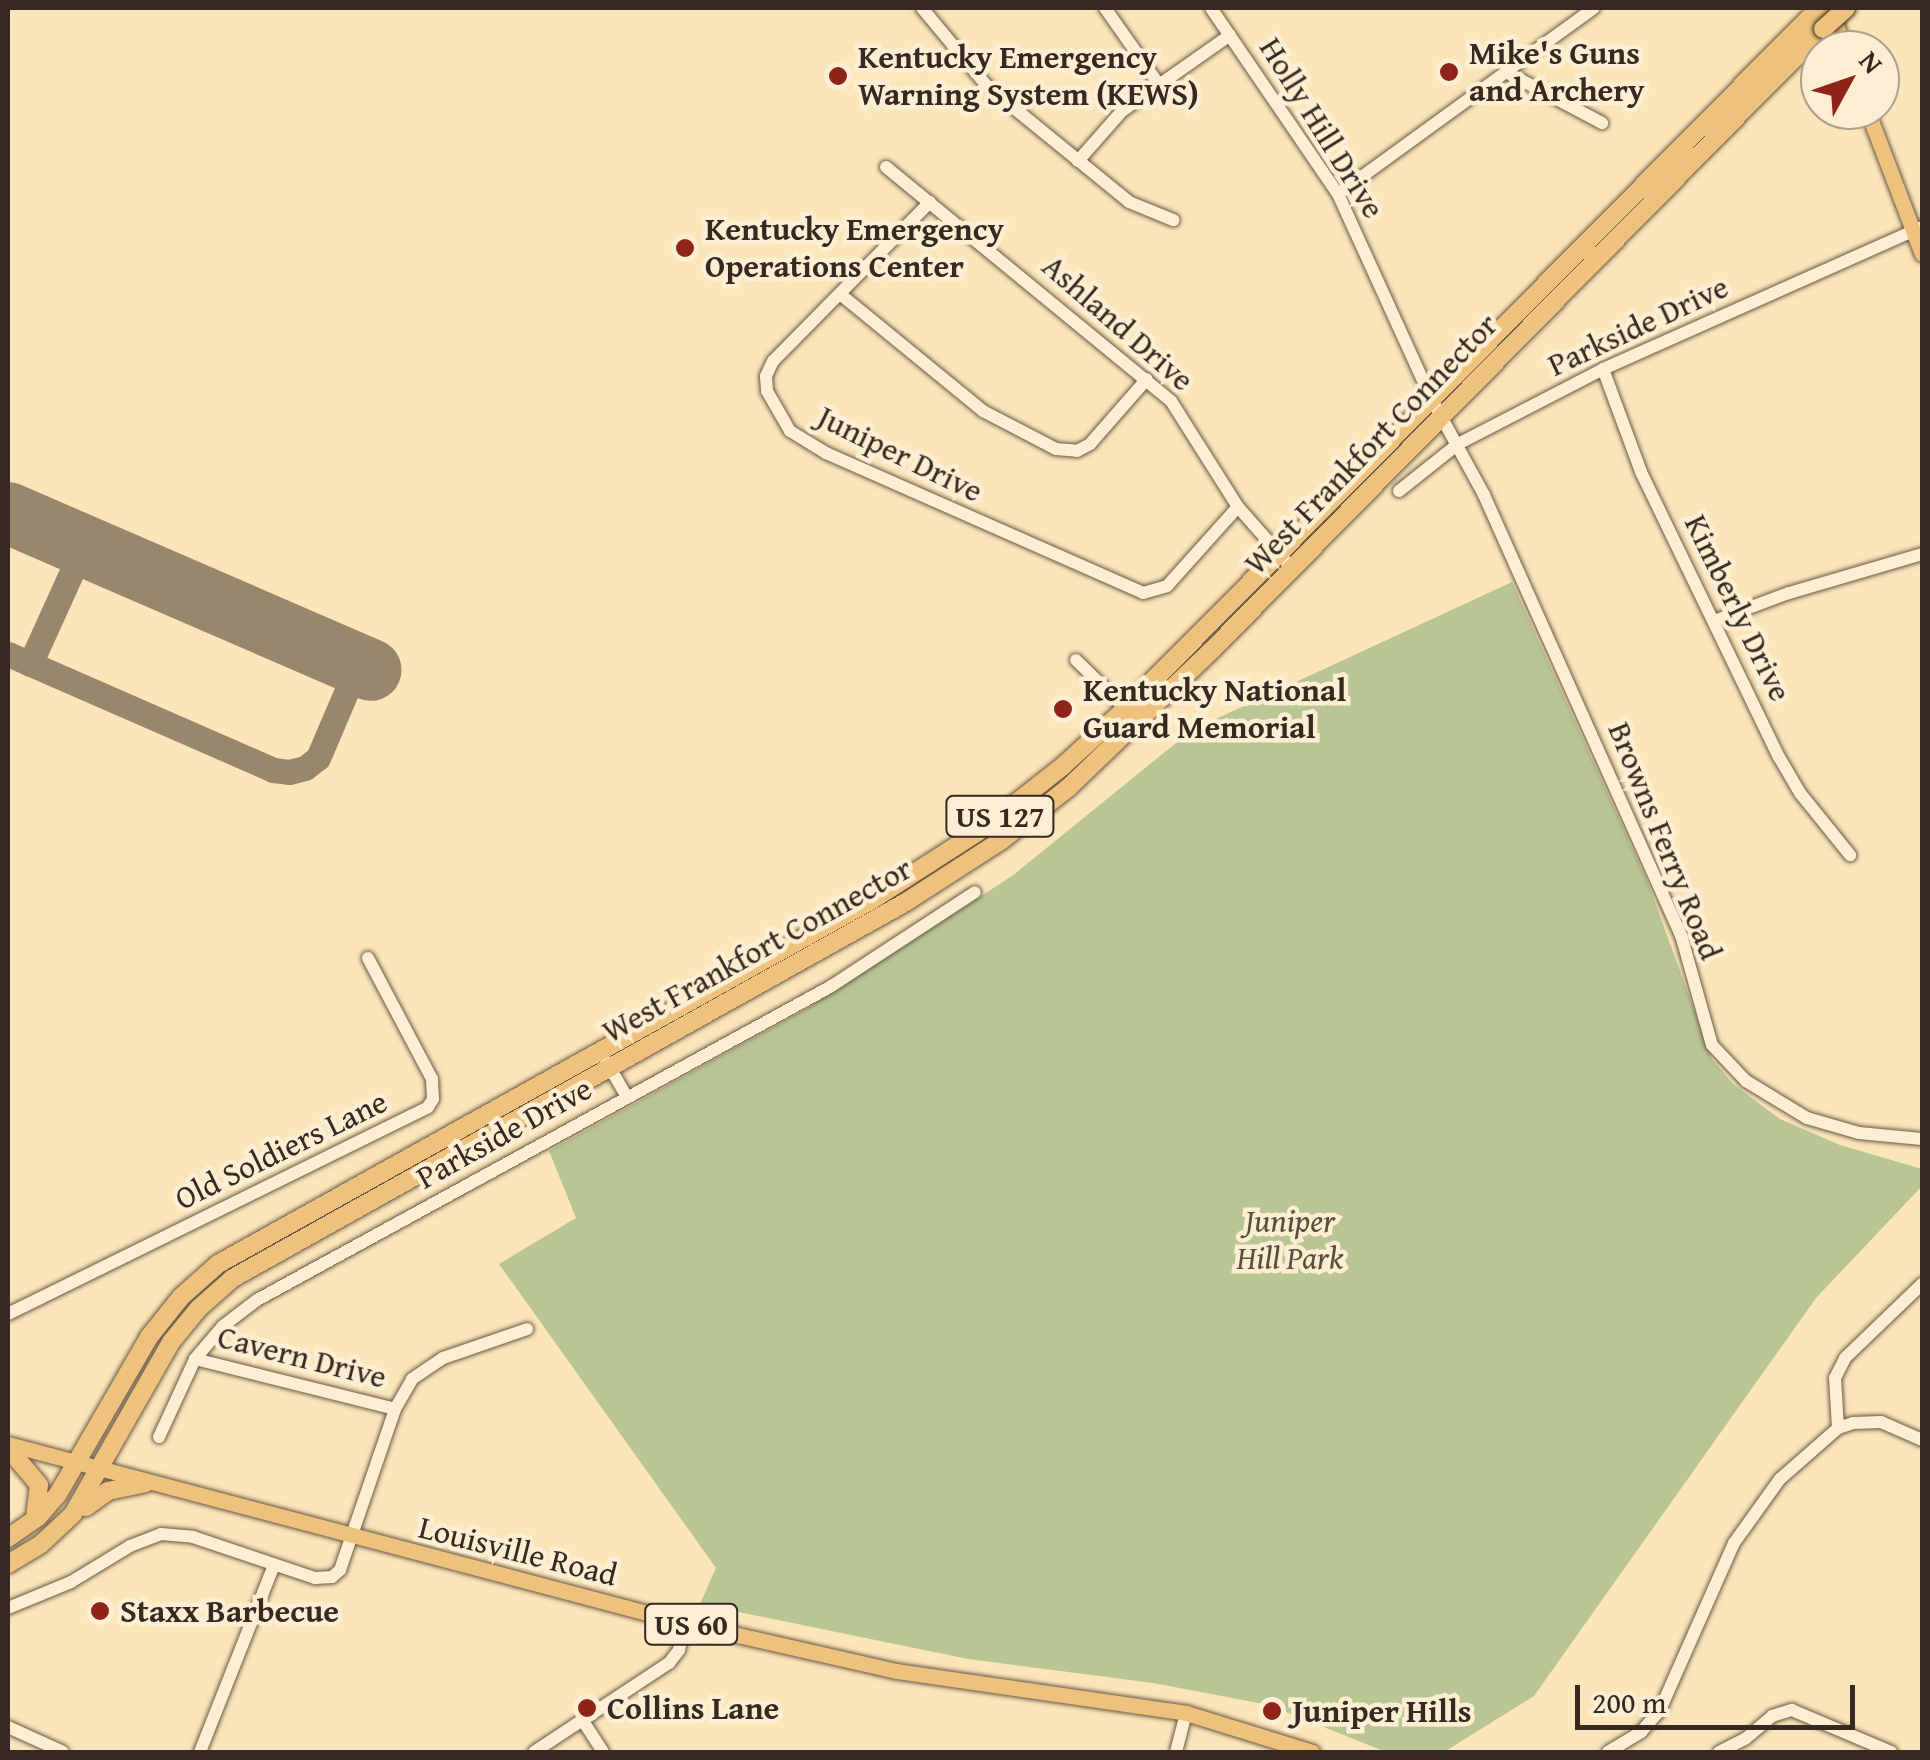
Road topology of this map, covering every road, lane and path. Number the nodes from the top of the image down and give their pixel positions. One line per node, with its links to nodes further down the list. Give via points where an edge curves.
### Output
1 (922, 8): 13 (street, via 981,81)
2 (1105, 8): 10 (street)
3 (1211, 8): 8 (street, Holly Hill Drive)
4 (1594, 8): 9 (street)
5 (1822, 8): 7 (main road); 23 (highway, West Frankfort Connector / US 127)
6 (1846, 8): 24 (highway, West Frankfort Connector / US 127, bridge)
7 (1834, 30)
8 (1230, 35): 10 (street); 15 (street, Holly Hill Drive)
9 (1506, 72): 11 (street); 15 (street)
10 (1158, 83): 13 (street)
11 (1602, 123)
12 (1875, 130): 18 (main road)
13 (1078, 160): 17 (street, via 1136,207)
14 (886, 166): 16 (street, Ashland Drive)
15 (1338, 194): 23 (street, Holly Hill Drive)
16 (930, 202): 20 (street, Juniper Drive); 22 (street, Ashland Drive)
17 (1173, 220)
18 (1917, 229): 19 (main road); 21 (street, Parkside Drive)
19 (1922, 254)
20 (840, 294): 22 (street, via 983,412 1056,449 1077,451 1090,444); 27 (street, Juniper Drive, via 766,376 782,421 812,446 1143,593 1167,586)
21 (1603, 369): 25 (street, Parkside Drive); 31 (street, Kimberly Drive, via 1641,472)
22 (1147, 380): 27 (street, Ashland Drive, via 1181,413)
23 (1431, 398): 24 (street, Holly Hill Drive); 28 (highway, West Frankfort Connector / US 127)
24 (1441, 416): 25 (street, Holly Hill Drive); 30 (highway, West Frankfort Connector / US 127)
25 (1458, 444): 26 (street, Parkside Drive); 39 (street, Browns Ferry Road, via 1643,845 1681,935 1705,1030 1721,1058 1807,1118 1859,1133)
26 (1400, 492)
27 (1238, 507): 28 (street, Ashland Drive)
28 (1278, 554): 30 (street, Ashland Drive); 33 (highway, West Frankfort Connector / US 127)
29 (1922, 554): 31 (street)
30 (1292, 568): 33 (highway, West Frankfort Connector / US 127)
31 (1714, 622): 34 (street, Kimberly Drive, via 1789,776)
32 (1076, 660): 33 (street)
33 (1133, 716): 37 (highway, West Frankfort Connector / US 127, via 1046,805 955,872)
34 (1850, 855)
35 (975, 892): 38 (street, Parkside Drive, via 830,987)
36 (368, 958): 41 (street, Old Soldiers Lane, via 432,1079 428,1107)
37 (605, 1058): 38 (street); 49 (highway, West Frankfort Connector / US 127, via 262,1236 206,1273 149,1337); 50 (highway, West Frankfort Connector / US 127, via 215,1292 171,1342)
38 (627, 1097): 43 (street, Parkside Drive, via 257,1300)
39 (1922, 1139)
40 (1922, 1284): 45 (street, via 1845,1358 1835,1378)
41 (8, 1314)
42 (527, 1329): 44 (street, via 432,1364 412,1380)
43 (196, 1359): 44 (street, Cavern Drive); 46 (street, Parkside Drive)
44 (396, 1409): 54 (street)
45 (1838, 1428): 47 (street, via 1880,1422); 69 (street, via 1780,1479 1748,1520 1660,1710 1641,1732)
46 (159, 1437)
47 (1922, 1440)
48 (8, 1446): 49 (main road, Louisville Road / US 60); 53 (highway, via 39,1485)
49 (77, 1465): 50 (main road, Louisville Road / US 60); 53 (highway, US 127)
50 (101, 1472): 51 (main road, Louisville Road / US 60); 52 (highway, US 127)
51 (145, 1483): 52 (highway, via 108,1491); 54 (main road, Louisville Road / US 60)
52 (73, 1514): 56 (highway, US 127)
53 (35, 1519): 55 (highway, US 127)
54 (353, 1537): 57 (street, via 332,1576 316,1578); 59 (main road, Louisville Road / US 60)
55 (8, 1538)
56 (8, 1564)
57 (274, 1564): 58 (street, via 161,1534); 64 (street)
58 (8, 1608)
59 (685, 1623): 60 (main road, Louisville Road / US 60, via 896,1671); 61 (street, via 669,1663)
60 (1186, 1712): 67 (street); 68 (main road, Louisville Road / US 60)
61 (583, 1720): 65 (street); 66 (street)
62 (8, 1726): 63 (street)
63 (64, 1752)
64 (200, 1752)
65 (534, 1752)
66 (603, 1752)
67 (1176, 1752)
68 (1312, 1752)
69 (1608, 1752)
70 (1719, 1752): 71 (street, via 1792,1710)
71 (1891, 1752)

